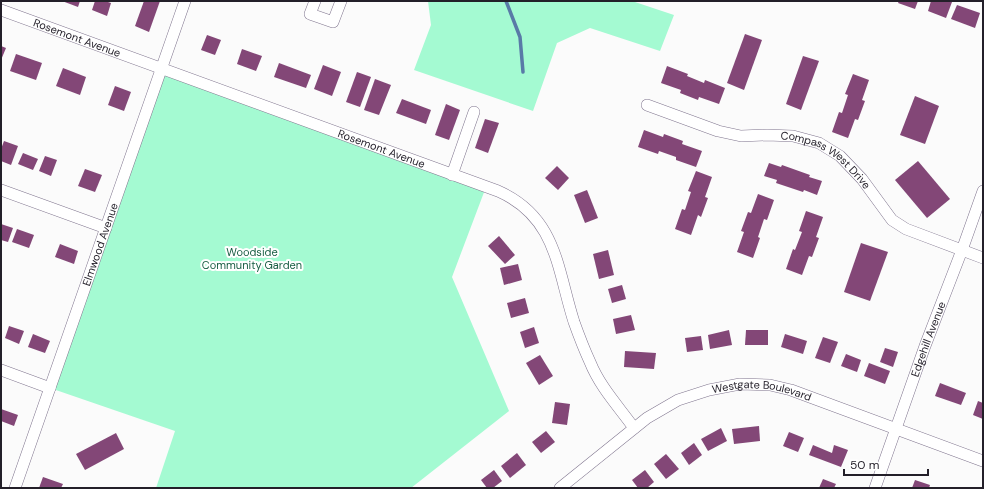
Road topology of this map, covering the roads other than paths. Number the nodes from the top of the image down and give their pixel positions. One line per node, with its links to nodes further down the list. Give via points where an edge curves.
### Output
1 (185, 1): 5 (street, Elmwood Avenue)
2 (314, 1): 3 (street, via 310,14 333,22)
3 (341, 1)
4 (1, 10): 5 (street, Rosemont Avenue)
5 (161, 68): 8 (street, Rosemont Avenue); 11 (street, Elmwood Avenue)
6 (647, 105): 12 (street, Compass West Drive, via 718,131 741,136 793,136 819,143 840,156 862,179 892,220 906,229)
7 (474, 112): 8 (street)
8 (452, 175): 16 (street, Rosemont Avenue, via 510,197 530,211 537,220 555,253 574,323 590,364 606,391)
9 (1, 190): 11 (street)
10 (983, 191): 12 (street, Edgehill Avenue)
11 (106, 228): 15 (street, Elmwood Avenue)
12 (962, 250): 13 (street, Compass West Drive); 17 (street, Edgehill Avenue)
13 (983, 258)
14 (1, 370): 15 (street)
15 (50, 388): 19 (street, Elmwood Avenue)
16 (634, 428): 17 (street, Westgate Boulevard, via 668,405 693,395 726,386 760,384 806,395); 20 (street, Westgate Boulevard)
17 (896, 429): 18 (street, Westgate Boulevard); 21 (street, Edgehill Avenue)
18 (983, 461)
19 (15, 488)
20 (560, 488)
21 (875, 488)

